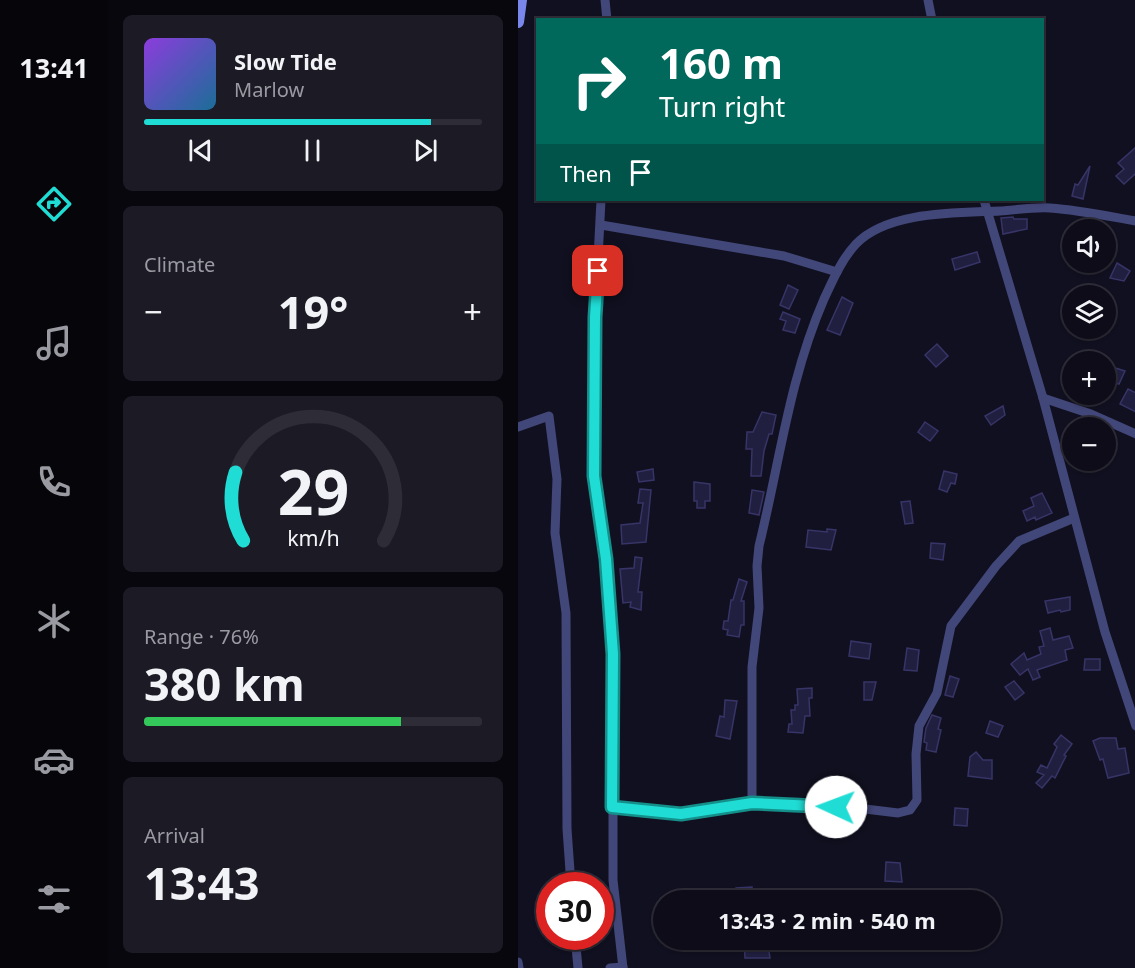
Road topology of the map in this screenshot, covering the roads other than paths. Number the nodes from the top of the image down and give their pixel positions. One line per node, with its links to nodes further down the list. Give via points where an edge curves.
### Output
1 (521, 0): 6 (main road)
2 (605, 0): 4 (street)
3 (928, 0): 5 (street)
4 (607, 18)
5 (932, 18)
6 (518, 22)
7 (601, 201): 11 (street)
8 (984, 201): 9 (street)
9 (988, 211): 10 (street, via 1048,208); 12 (street, via 944,214 880,228 856,244); 13 (street)
10 (1136, 221)
11 (601, 225): 12 (street, via 773,254); 19 (street, via 595,317 594,490 606,559 613,654)
12 (837, 272): 18 (street, via 796,375 759,546 759,608 752,667)
13 (1043, 398): 15 (street); 16 (street)
14 (518, 427): 20 (street, via 549,416 557,479 555,533 566,613)
15 (1136, 434)
16 (1074, 518): 17 (street); 18 (street, via 1019,541 951,626 937,693 919,726 917,800 910,810 898,813)
17 (1136, 726)
18 (752, 803): 19 (street, via 681,814)
19 (612, 807): 23 (street, via 613,880)
20 (570, 872)
21 (576, 950): 25 (street)
22 (518, 962): 24 (street)
23 (623, 967): 26 (street)
24 (519, 968)
25 (578, 968)
26 (610, 968)

